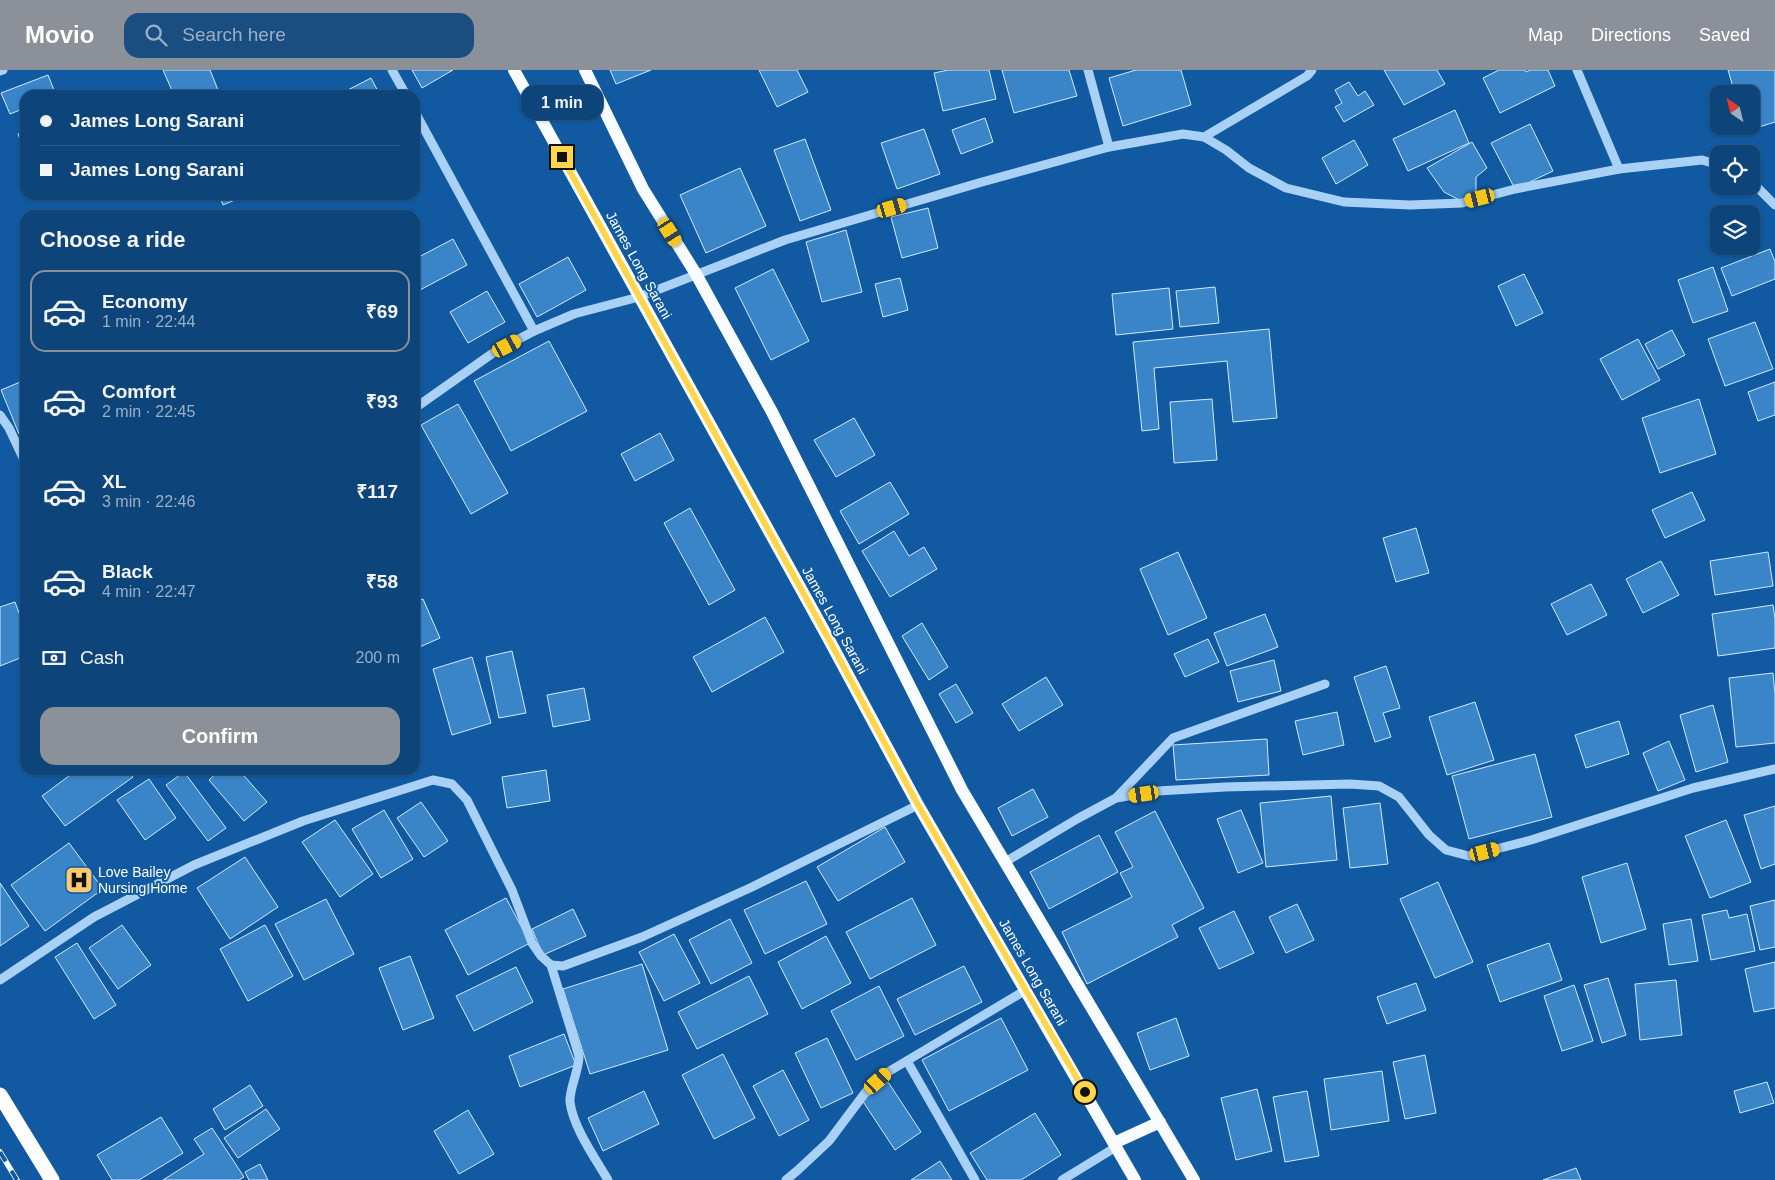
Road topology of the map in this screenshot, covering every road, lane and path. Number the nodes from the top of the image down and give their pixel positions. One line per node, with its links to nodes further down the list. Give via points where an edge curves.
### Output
1 (392, 70): 7 (street)
2 (514, 70): 16 (main road, James Long Sarani)
3 (585, 70): 15 (main road, via 643,189)
4 (1088, 70): 10 (street)
5 (1312, 70): 9 (street)
6 (1577, 70): 12 (street)
7 (403, 90)
8 (420, 121): 17 (street)
9 (1204, 137): 10 (street, via 1183,134); 12 (street, via 1249,168 1286,188 1344,202 1462,203)
10 (1109, 147): 15 (street, via 784,240)
11 (1710, 162): 12 (street, via 1702,160)
12 (1619, 169)
13 (1760, 190): 14 (street)
14 (1775, 205)
15 (696, 274): 16 (street); 25 (main road, via 772,412 962,790)
16 (639, 297): 17 (street, via 574,314); 24 (main road, James Long Sarani)
17 (534, 331): 18 (street, via 493,353)
18 (420, 404)
19 (0, 415): 20 (street)
20 (20, 451)
21 (1325, 684): 23 (street, via 1173,738)
22 (1775, 769): 23 (street, via 1693,788 1531,840 1469,856 1446,850 1429,835 1399,797 1379,786 1225,786)
23 (1116, 798): 25 (street)
24 (918, 805): 26 (street, via 642,937 563,966); 28 (main road, James Long Sarani)
25 (1005, 862): 31 (main road)
26 (551, 965): 27 (street, via 540,956 532,942 512,890 468,800 452,784 433,780 303,821 194,865 94,917); 34 (street, via 579,1056 570,1100 576,1123)
27 (0, 980)
28 (1026, 990): 29 (street); 32 (main road, James Long Sarani)
29 (907, 1061): 35 (street, via 868,1089 830,1141); 36 (street)
30 (0, 1096): 33 (highway)
31 (1160, 1122): 32 (main road); 39 (main road)
32 (1115, 1145): 37 (street); 38 (main road, James Long Sarani)
33 (52, 1180)
34 (608, 1180)
35 (786, 1180)
36 (975, 1180)
37 (1062, 1180)
38 (1136, 1180)
39 (1194, 1180)

